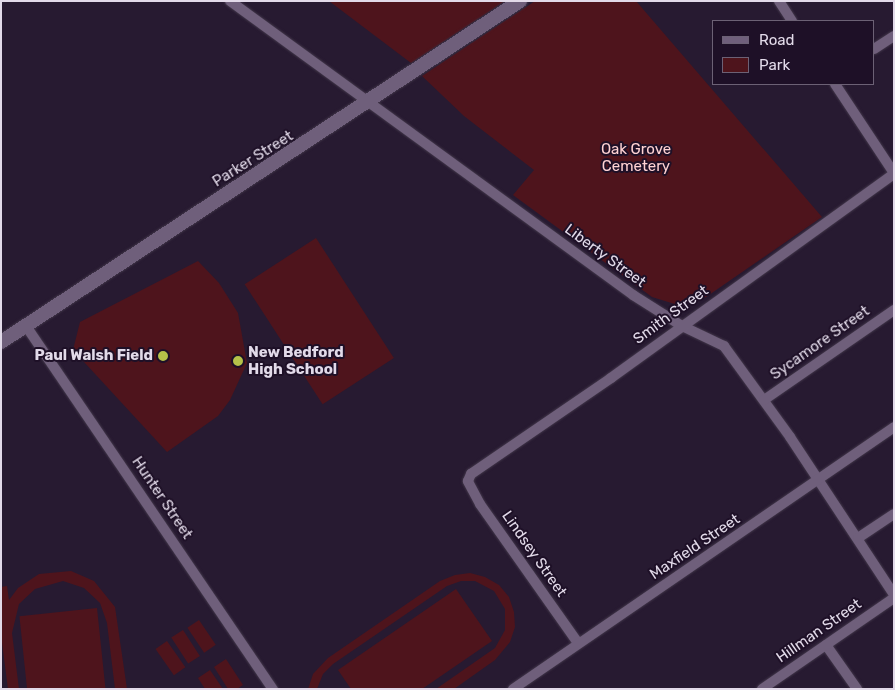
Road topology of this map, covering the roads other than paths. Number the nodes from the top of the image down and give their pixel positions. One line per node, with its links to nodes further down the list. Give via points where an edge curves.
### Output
1 (230, 1): 8 (street, Liberty Street)
2 (520, 1): 8 (main road, Parker Street)
3 (778, 1): 4 (street)
4 (791, 20)
5 (894, 36): 6 (street)
6 (875, 48)
7 (836, 85): 9 (street)
8 (368, 102): 11 (main road, Parker Street); 12 (street, Liberty Street, via 633,295)
9 (894, 174): 12 (street, Smith Street)
10 (894, 310): 14 (street, Sycamore Street)
11 (26, 326): 13 (main road, Parker Street); 23 (street, Hunter Street)
12 (682, 326): 14 (street, Liberty Street, via 724,346); 17 (street, Smith Street, via 471,474)
13 (1, 342)
14 (764, 400): 16 (street, Liberty Street)
15 (894, 427): 16 (street, Maxfield Street)
16 (817, 480): 19 (street, Liberty Street); 21 (street, Maxfield Street)
17 (468, 481): 21 (street, Lindsey Street, via 480,504)
18 (894, 514): 19 (street)
19 (858, 538): 20 (street, Liberty Street)
20 (894, 597): 22 (street, Hillman Street)
21 (578, 643): 24 (street, Maxfield Street)
22 (826, 645): 25 (street, Hillman Street); 26 (street)
23 (273, 689)
24 (512, 689)
25 (762, 689)
26 (857, 689)

